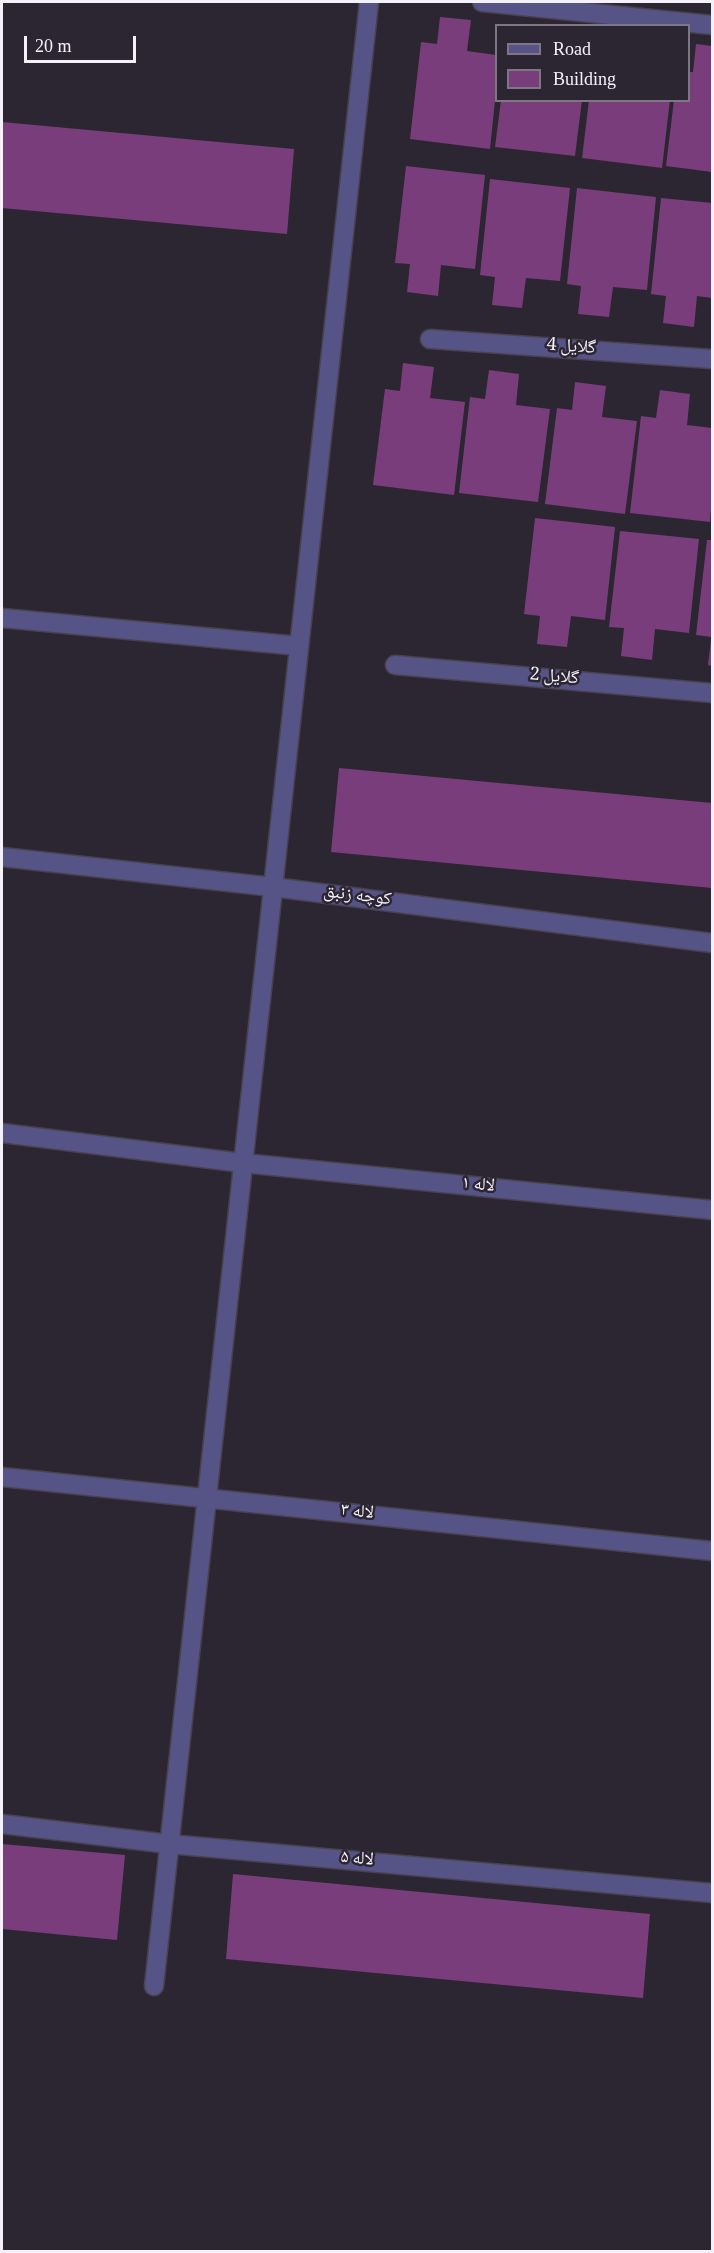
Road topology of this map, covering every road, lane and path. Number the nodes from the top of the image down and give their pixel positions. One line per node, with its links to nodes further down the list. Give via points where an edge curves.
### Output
1 (369, 2): 7 (street)
2 (482, 2): 3 (street)
3 (712, 25)
4 (430, 339): 5 (street, گلایل 4)
5 (712, 359)
6 (2, 618): 7 (street)
7 (299, 646): 11 (street)
8 (395, 665): 9 (street, گلایل 2)
9 (712, 693)
10 (2, 857): 11 (street, کوچه زنبق)
11 (273, 887): 12 (street, کوچه زنبق); 14 (street)
12 (712, 943)
13 (2, 1134): 14 (street, لاله ۱)
14 (243, 1163): 15 (street, لاله ۱); 17 (street)
15 (712, 1210)
16 (2, 1477): 17 (street, لاله ۳)
17 (207, 1498): 18 (street, لاله ۳); 20 (street)
18 (712, 1551)
19 (2, 1824): 20 (street, لاله ۵)
20 (169, 1844): 21 (street, لاله ۵); 22 (street)
21 (712, 1893)
22 (154, 1986)

